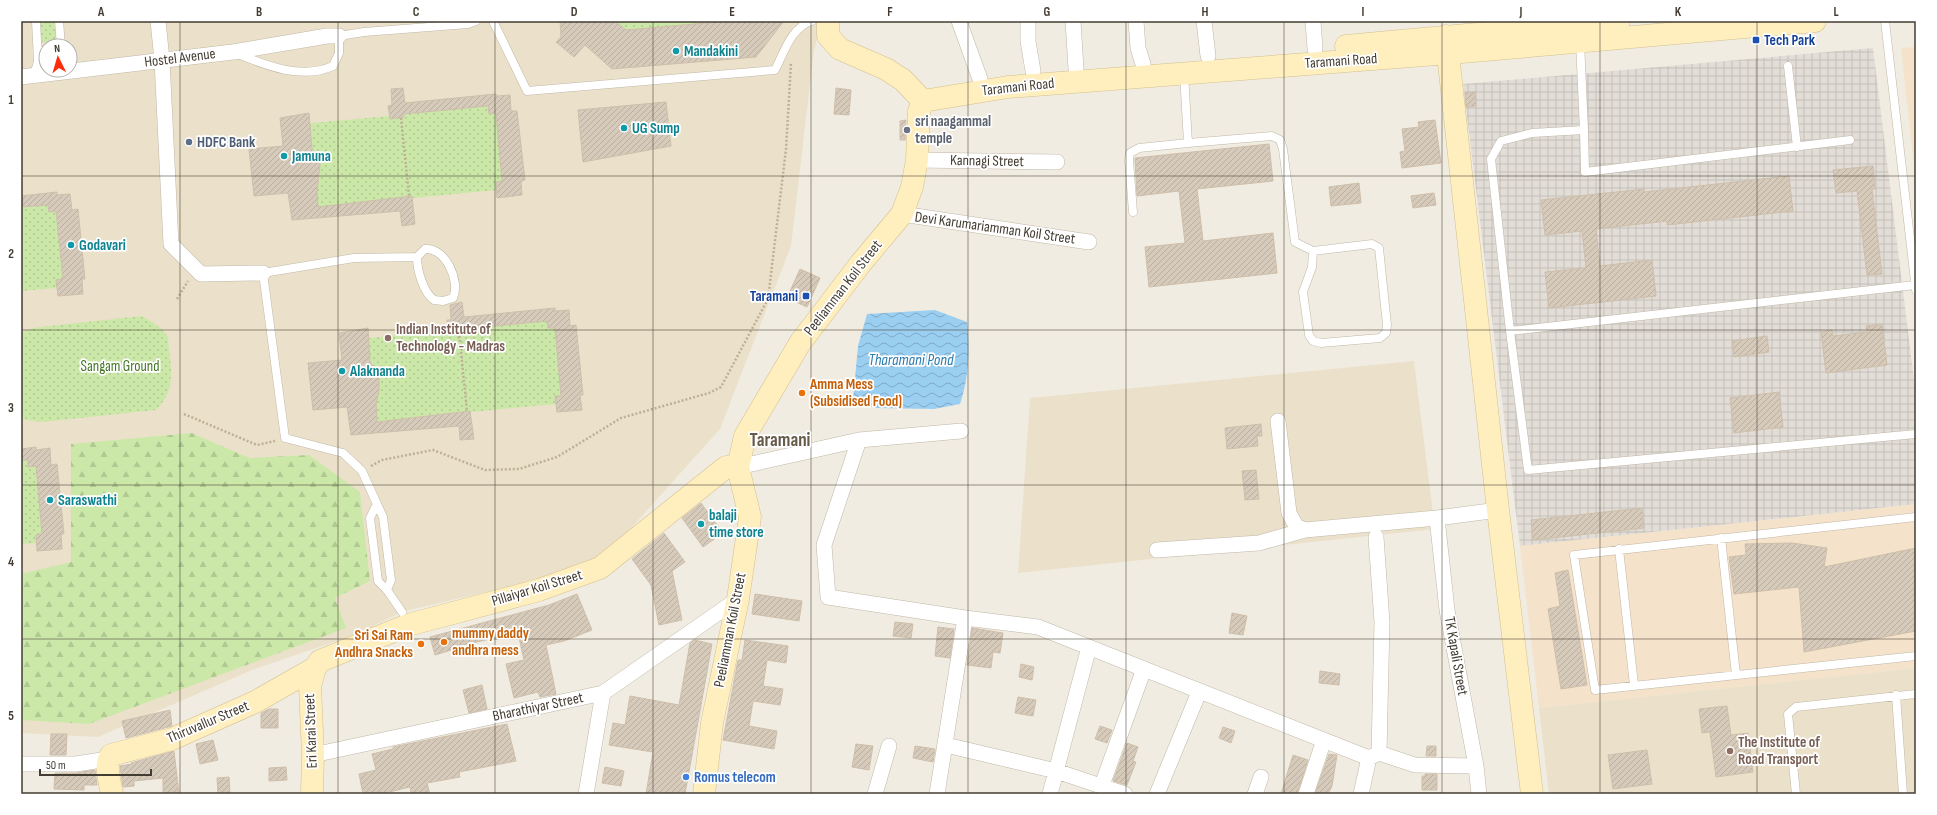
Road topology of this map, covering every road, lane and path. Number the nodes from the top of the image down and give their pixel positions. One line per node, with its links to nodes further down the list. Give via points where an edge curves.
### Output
1 (36, 21): 19 (lane)
2 (59, 21): 20 (lane)
3 (158, 21): 26 (street)
4 (476, 21): 18 (lane, via 468,24)
5 (493, 21): 17 (lane, via 527,91 775,70)
6 (812, 21): 17 (lane)
7 (828, 21): 37 (street, via 828,36 840,49 886,69 903,80)
8 (959, 21): 36 (street)
9 (1028, 21): 32 (street)
10 (1073, 21): 31 (street)
11 (1136, 21): 28 (street, via 1138,48)
12 (1204, 21): 25 (street)
13 (1313, 21): 23 (street)
14 (1619, 21): 22 (street, Taramani Road)
15 (1815, 21): 21 (street, Taramani Road)
16 (1885, 21): 53 (lane)
17 (793, 34): 65 (path, via 786,149 768,299 720,386 709,393 621,418 557,457 519,468 485,470 433,450 382,460)
18 (339, 36): 24 (street, Hostel Avenue); 24 (lane, via 339,53 333,66 326,69 287,71)
19 (39, 38)
20 (60, 38)
21 (1580, 41): 22 (street, Taramani Road); 39 (lane)
22 (1448, 44): 23 (street, Taramani Road); 33 (street, Taramani Road); 67 (street)
23 (1315, 49): 25 (street, Taramani Road)
24 (233, 52): 26 (street, Hostel Avenue)
25 (1208, 56): 28 (street, Taramani Road)
26 (162, 60): 30 (street, Hostel Avenue); 51 (street, via 171,244)
27 (38, 61): 35 (lane)
28 (1143, 64): 31 (street, Taramani Road)
29 (1788, 66): 42 (lane)
30 (78, 69)
31 (1076, 69): 32 (street, Taramani Road)
32 (1032, 71): 36 (street, Taramani Road)
33 (1184, 73): 37 (street, Taramani Road, via 1008,87); 41 (lane)
34 (38, 74): 35 (street, Hostel Avenue)
35 (27, 76)
36 (980, 79): 37 (street, Taramani Road, via 967,81)
37 (923, 101): 43 (street, Peeliamman Koil Street, via 919,112)
38 (401, 118): 45 (path)
39 (1584, 130): 42 (lane, via 1585,172); 55 (lane, via 1532,133 1501,141 1491,159)
40 (1850, 140): 42 (lane)
41 (1188, 143): 46 (lane, via 1139,148 1130,153); 49 (lane, via 1272,136 1280,140 1295,242)
42 (1797, 147)
43 (916, 160): 44 (street, Kannagi Street); 47 (street, Peeliamman Koil Street, via 912,187)
44 (1057, 162)
45 (409, 196)
46 (1132, 212)
47 (902, 214): 48 (street, Devi Karumariamman Koil Street); 64 (street, Peeliamman Koil Street, via 800,343 745,436)
48 (1089, 242)
49 (1313, 251): 49 (lane, via 1312,266 1303,292 1309,335 1313,341 1320,343 1380,338 1386,333 1387,325 1379,248 1372,244)
50 (417, 257): 50 (lane, via 425,249 429,249 444,260 454,281 453,298 438,301 430,298 417,265); 52 (lane, via 354,258)
51 (195, 269): 52 (street, via 201,274); 54 (path)
52 (263, 273): 62 (lane)
53 (1916, 288): 55 (lane)
54 (177, 299)
55 (1510, 331): 61 (lane, via 1528,470)
56 (459, 332): 57 (path)
57 (467, 411)
58 (184, 414): 62 (path, via 257,445)
59 (1278, 420): 70 (street, via 1289,513 1296,526)
60 (961, 431): 63 (street)
61 (1916, 434)
62 (285, 438): 65 (lane, via 343,453)
63 (860, 440): 64 (street); 78 (street, via 824,545 828,597)
64 (738, 468): 76 (street, Peeliamman Koil Street, via 750,517); 81 (street, Pillaiyar Koil Street, via 726,467 600,568 539,590 408,625 326,658)
65 (362, 471): 66 (lane)
66 (377, 504): 75 (lane, via 383,517 391,580); 75 (lane, via 370,518 378,581)
67 (1498, 510): 69 (street); 113 (street)
68 (1916, 517): 72 (lane)
69 (1437, 518): 70 (street); 96 (street, TK Kapali Street, via 1448,610)
70 (1305, 530): 74 (street, via 1259,543)
71 (1376, 537): 93 (street, via 1382,622)
72 (1721, 538): 73 (lane); 83 (lane)
73 (1619, 549): 84 (lane); 84 (lane, via 1574,555 1595,690)
74 (1157, 550)
75 (387, 590): 77 (lane)
76 (738, 599): 86 (street, Bharathiyar Street); 103 (street, Peeliamman Koil Street, via 712,723)
77 (402, 612)
78 (965, 618): 79 (street, via 1038,627); 90 (street)
79 (1089, 647): 82 (street); 97 (street)
80 (1916, 656): 83 (lane)
81 (315, 668): 92 (street, Eri Karai Street, via 310,686); 94 (street, Thiruvallur Street, via 255,702 172,739 116,752)
82 (1144, 669): 85 (street); 99 (street)
83 (1736, 675): 84 (lane)
84 (1634, 685)
85 (1198, 692): 89 (street); 108 (street)
86 (603, 693): 92 (street, Bharathiyar Street); 102 (street)
87 (1916, 694): 88 (lane)
88 (1896, 695): 114 (lane, via 1796,707 1788,714); 115 (lane)
89 (1324, 740): 93 (street); 110 (street)
90 (946, 745): 97 (street); 105 (street)
91 (889, 746): 104 (street)
92 (313, 755): 101 (street, Eri Karai Street)
93 (1374, 755): 96 (street, via 1415,765); 111 (street)
94 (108, 759): 95 (street, via 76,764); 100 (street)
95 (21, 764)
96 (1476, 766): 112 (street, TK Kapali Street)
97 (1056, 771): 99 (street); 106 (street)
98 (1261, 777): 109 (street)
99 (1102, 785): 107 (street)
100 (112, 794)
101 (312, 794)
102 (586, 794)
103 (704, 794)
104 (876, 794)
105 (937, 794)
106 (1050, 794)
107 (1125, 794)
108 (1157, 794)
109 (1256, 794)
110 (1306, 794)
111 (1361, 794)
112 (1479, 794)
113 (1532, 794)
114 (1796, 794)
115 (1904, 794)

